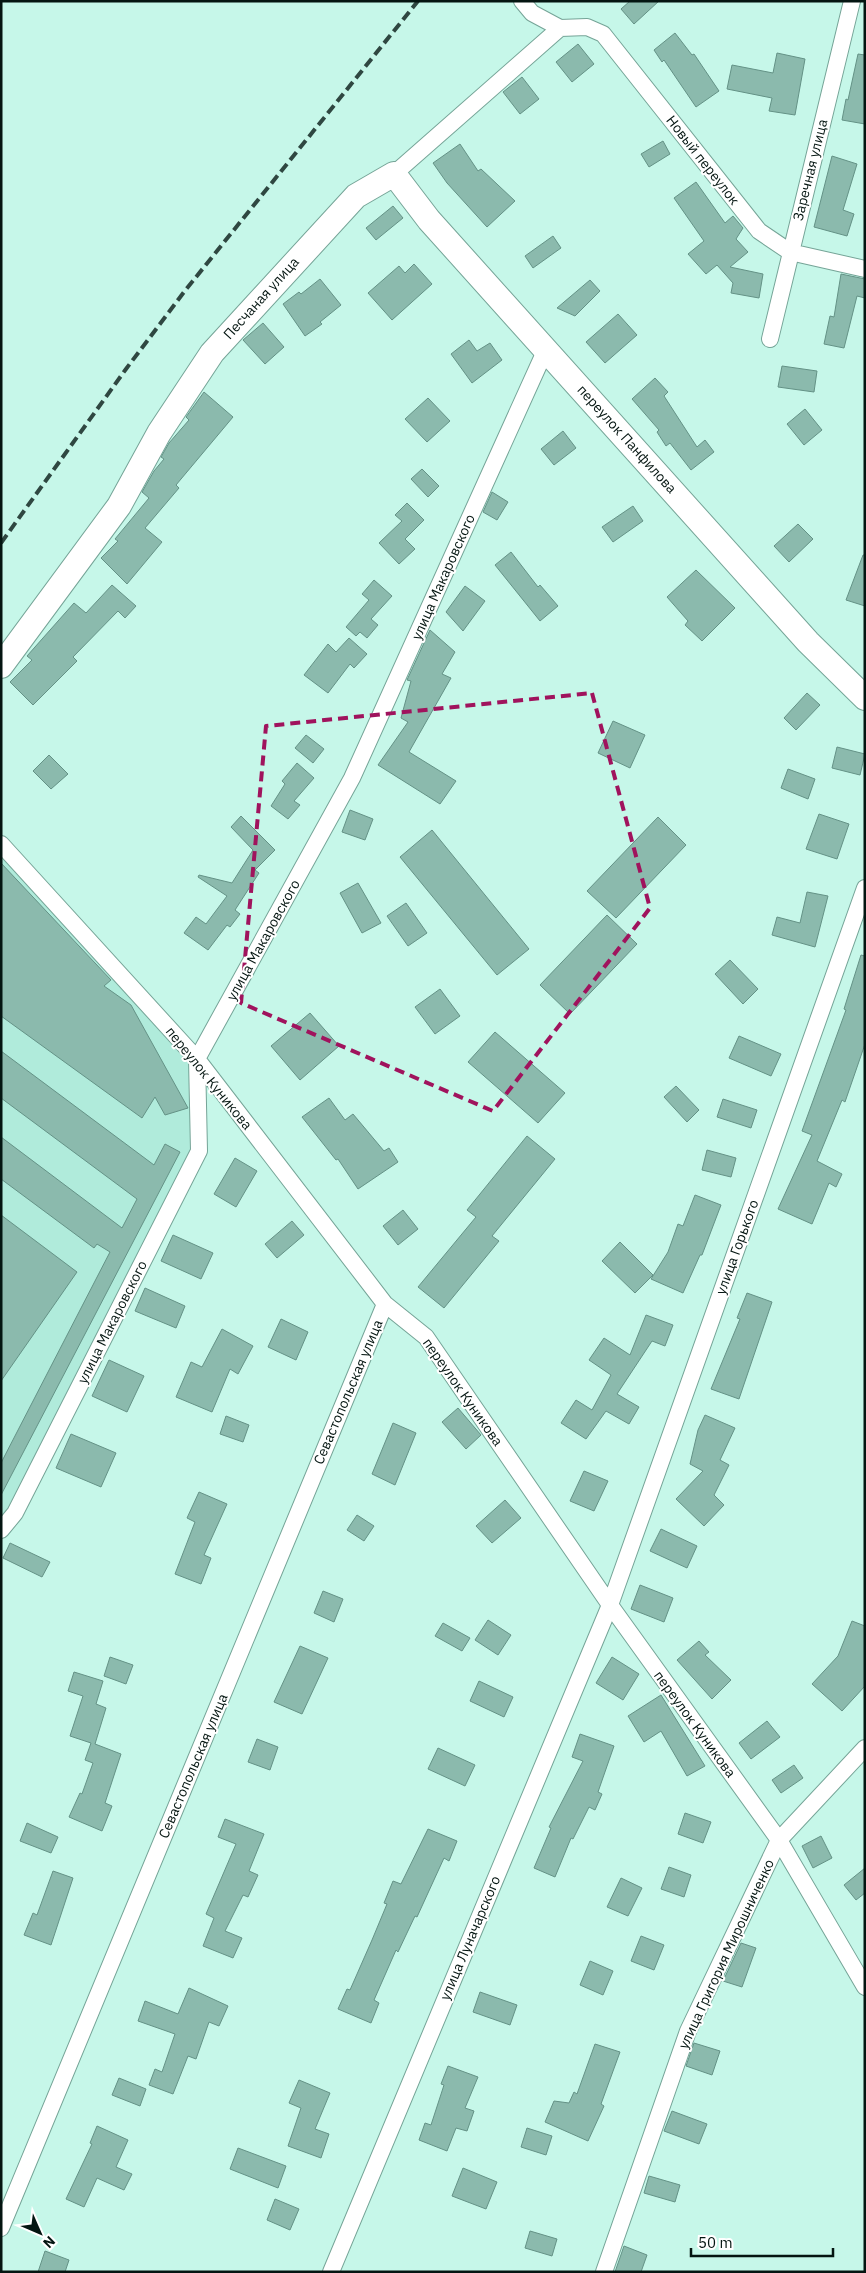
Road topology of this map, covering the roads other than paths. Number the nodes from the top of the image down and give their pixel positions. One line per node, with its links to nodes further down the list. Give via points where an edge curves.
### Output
1 (522, 1): 3 (street, via 532,14)
2 (852, 1): 5 (street, Заречная улица)
3 (560, 28): 4 (street, Песчаная улица); 5 (street, Новый переулок, via 587,28 603,34 759,231)
4 (394, 174): 8 (street, переулок Панфилова, via 429,220); 9 (street, Песчаная улица, via 356,196 212,353 159,433 119,506)
5 (790, 252): 6 (street, Новый переулок); 7 (street, Заречная улица)
6 (865, 269)
7 (770, 339)
8 (546, 348): 10 (street, переулок Панфилова, via 808,642); 13 (street, улица Макаровского, via 352,778)
9 (1, 666)
10 (865, 698)
11 (1, 844): 13 (street, переулок Куникова)
12 (865, 888): 16 (street, улица Горького)
13 (197, 1059): 14 (street, переулок Куникова); 15 (street, улица Макаровского, via 199,1151 15,1512)
14 (384, 1304): 16 (street, переулок Куникова, via 426,1337); 20 (street, Севастопольская улица)
15 (1, 1530)
16 (610, 1605): 18 (street, переулок Куникова); 21 (street, улица Луначарского)
17 (865, 1748): 18 (street, улица Григория Мирошниченко)
18 (779, 1840): 19 (street, переулок Куникова); 22 (street, улица Григория Мирошниченко, via 688,2031)
19 (865, 1987)
20 (1, 2228)
21 (331, 2272)
22 (604, 2272)

